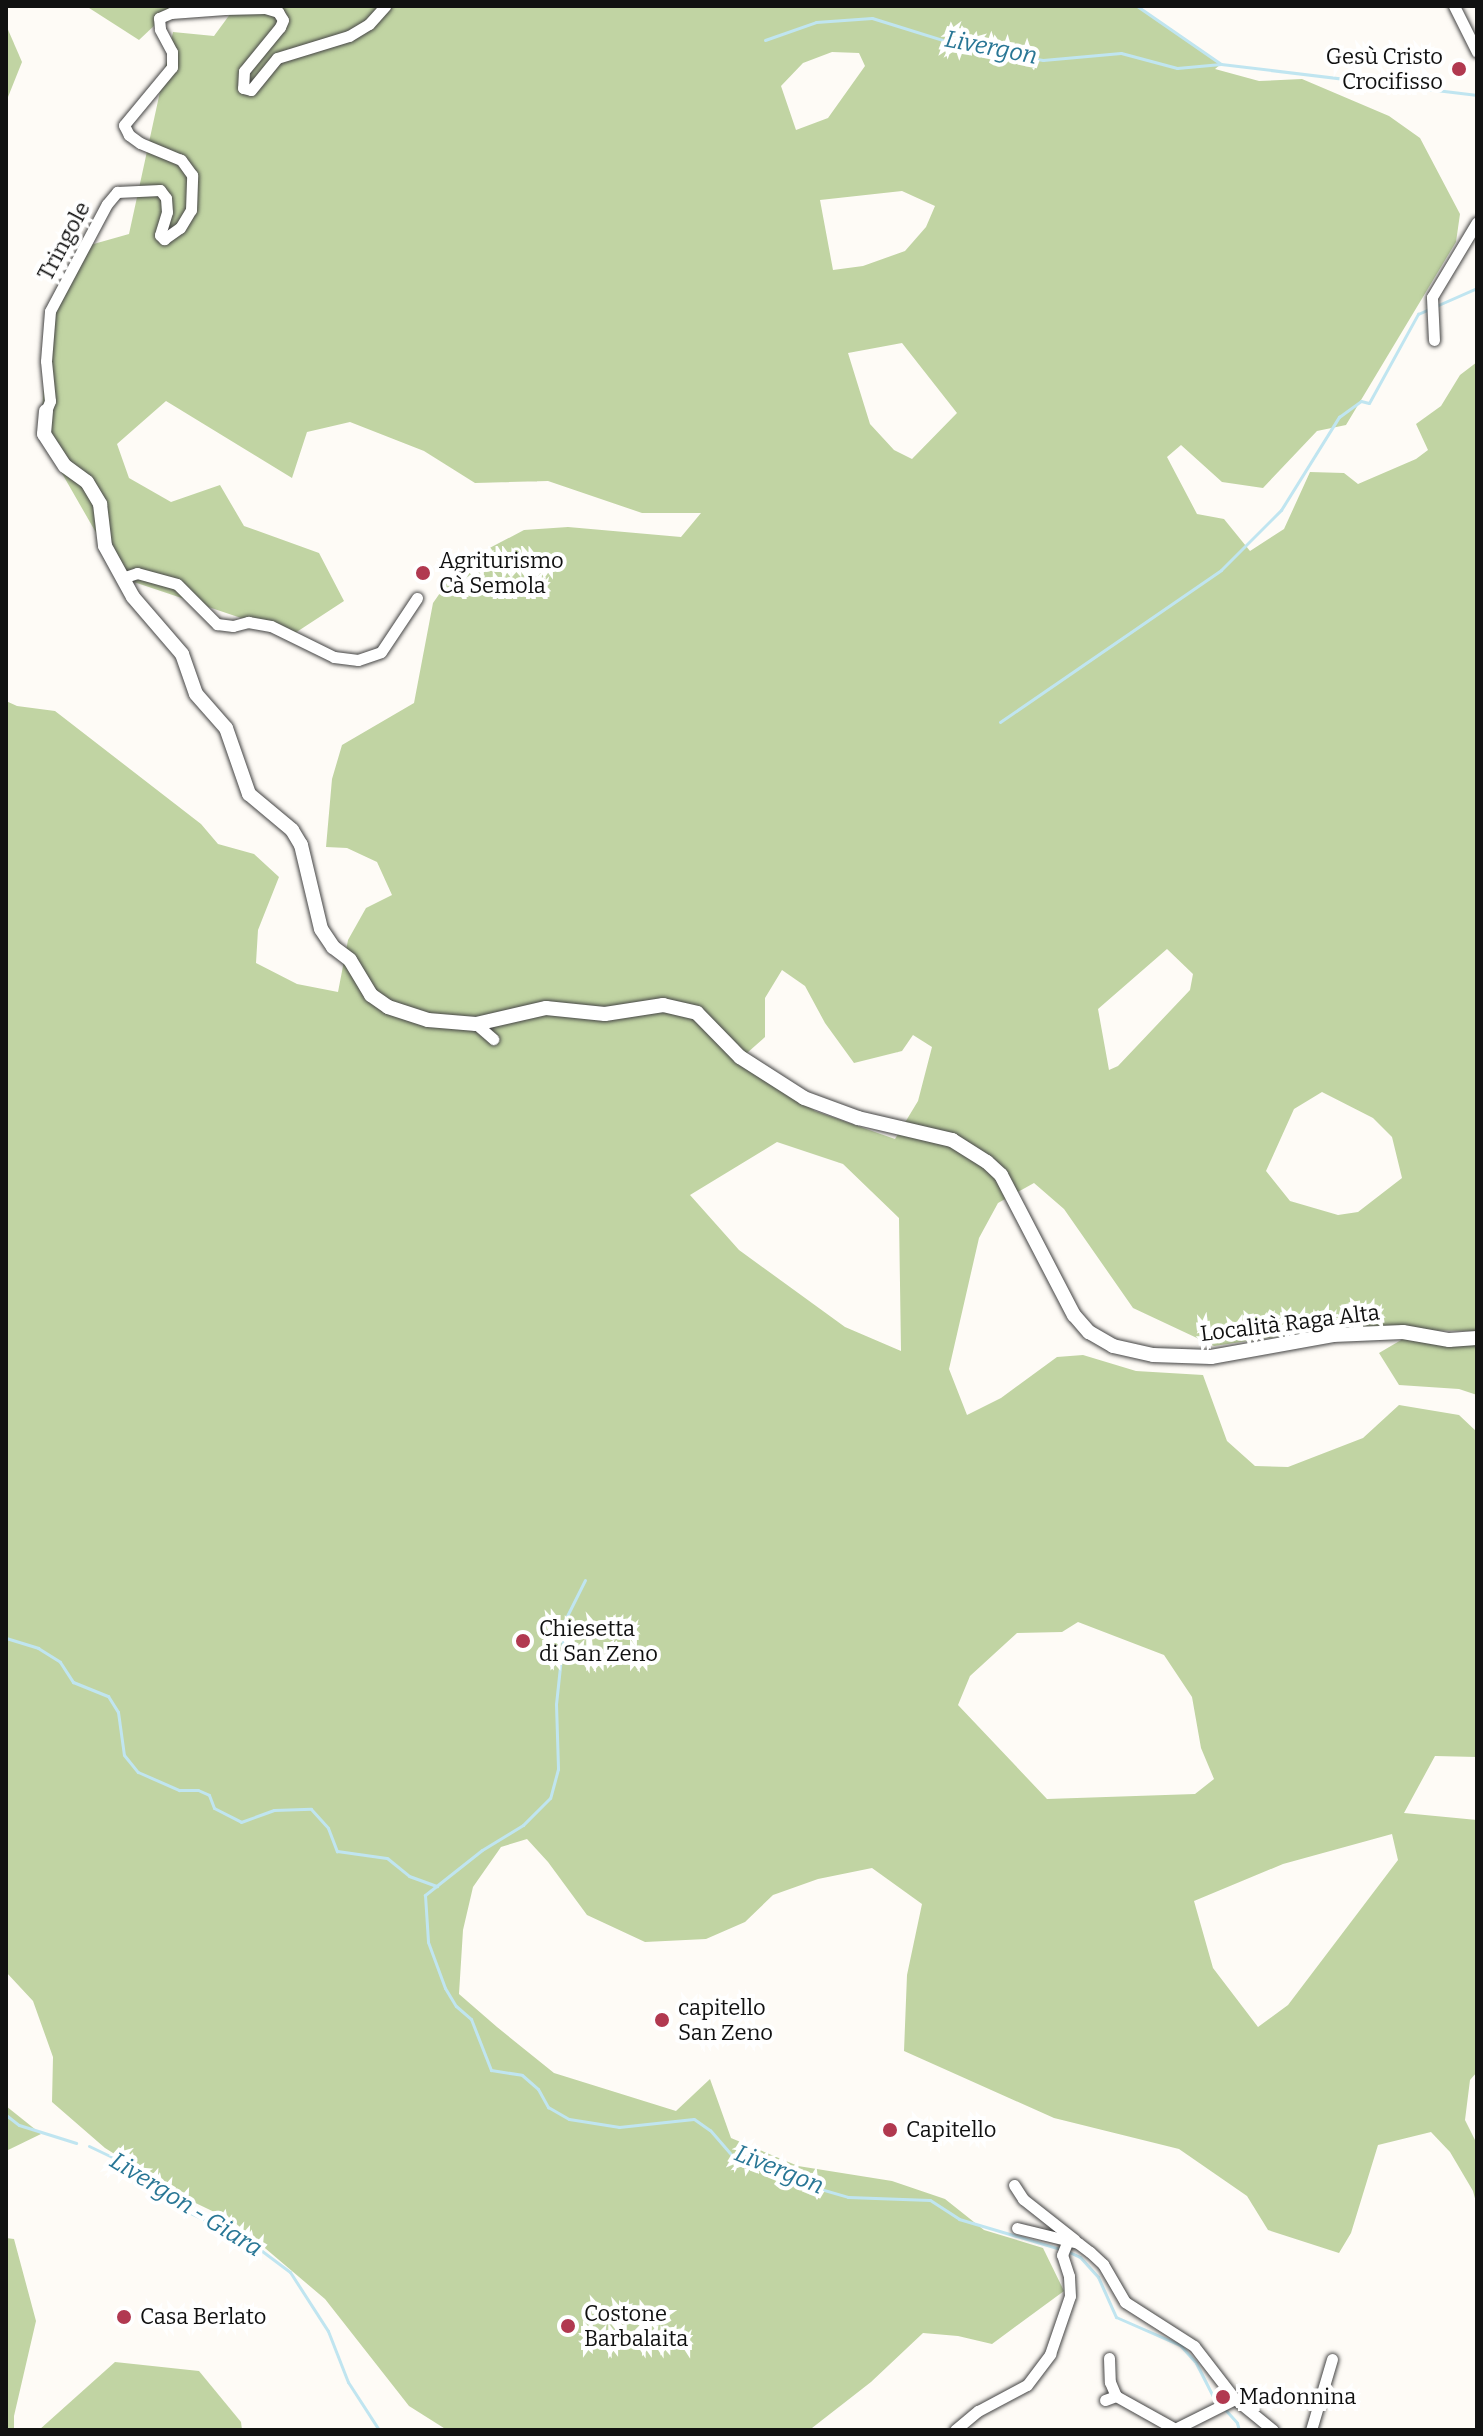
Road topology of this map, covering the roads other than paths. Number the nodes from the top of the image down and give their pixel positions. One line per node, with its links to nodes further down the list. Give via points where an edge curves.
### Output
1 (385, 6): 6 (street, Tringole, via 349,36 277,58 251,90 243,88 244,71 280,27 278,12 225,9 159,18 172,67 124,125 140,143 181,160 192,175 191,210 180,228 164,239 160,235 166,198 160,190 117,192 107,204 50,311)
2 (1454, 6): 3 (street)
3 (1477, 52)
4 (1477, 222): 5 (street, via 1432,301)
5 (1434, 340)
6 (46, 411): 7 (street, Località Raga Alta, via 44,434 100,504 105,546)
7 (122, 578): 8 (street, via 137,573 177,584 217,624 271,626 334,657 358,660 381,652); 9 (street, Località Raga Alta, via 182,654 196,694 226,728 249,794 292,830 307,863 321,929 350,960 371,995 405,1015)
8 (417, 598)
9 (476, 1024): 10 (street); 11 (street, Località Raga Alta, via 546,1008 605,1014 682,1007 710,1024 740,1057 804,1098 858,1118 952,1140 1001,1175 1074,1315 1113,1346 1153,1355 1211,1357 1333,1335 1403,1332 1449,1340)
10 (493, 1039)
11 (1477, 1338)
12 (1014, 2185): 14 (street)
13 (1017, 2228): 14 (street)
14 (1069, 2246): 17 (street, via 1103,2264 1125,2302 1194,2346); 19 (street, via 1070,2296 1050,2354 1027,2385)
15 (1109, 2358): 18 (street, via 1111,2398)
16 (1332, 2359): 21 (street)
17 (1226, 2403): 18 (street); 20 (street)
18 (1174, 2429)
19 (955, 2430)
20 (1273, 2430)
21 (1311, 2430)

